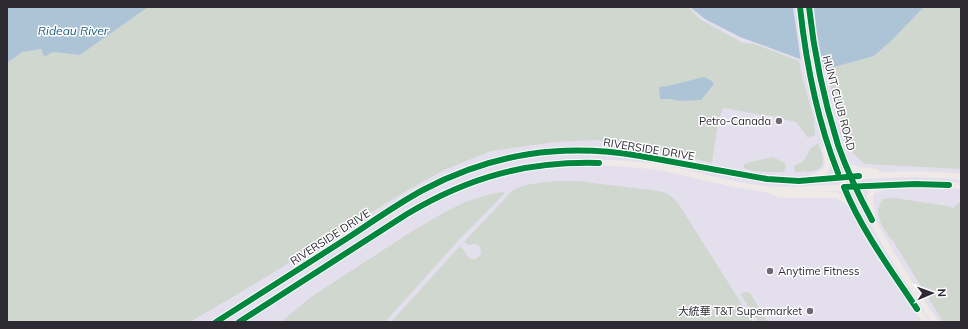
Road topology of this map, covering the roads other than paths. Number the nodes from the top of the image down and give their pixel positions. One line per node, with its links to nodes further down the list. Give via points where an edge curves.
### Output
1 (800, 7): 3 (main road, HUNT CLUB ROAD, via 810,79)
2 (809, 7): 4 (main road, HUNT CLUB ROAD, via 827,106)
3 (825, 134): 9 (main road, HUNT CLUB ROAD); 10 (main road, via 827,166 818,175)
4 (847, 166): 6 (main road); 7 (main road, HUNT CLUB ROAD)
5 (737, 174): 10 (main road, RIVERSIDE DRIVE); 11 (main road); 21 (main road, RIVERSIDE DRIVE, via 593,150 538,152 484,164 412,196)
6 (890, 174): 7 (main road, RIVERSIDE DRIVE); 8 (main road, RIVERSIDE DRIVE)
7 (851, 177): 9 (main road, RIVERSIDE DRIVE); 15 (main road, HUNT CLUB ROAD)
8 (961, 177)
9 (840, 178): 10 (main road, RIVERSIDE DRIVE); 14 (main road, HUNT CLUB ROAD)
10 (799, 181)
11 (735, 184): 16 (main road, RIVERSIDE DRIVE); 22 (main road, RIVERSIDE DRIVE, via 655,167 599,163 540,165 494,174 424,205)
12 (895, 185): 13 (main road, RIVERSIDE DRIVE); 15 (main road, RIVERSIDE DRIVE); 18 (main road, via 871,193)
13 (961, 186)
14 (844, 187): 15 (main road, RIVERSIDE DRIVE); 16 (main road, RIVERSIDE DRIVE); 17 (main road, HUNT CLUB ROAD)
15 (855, 187): 18 (main road, HUNT CLUB ROAD)
16 (766, 189): 17 (main road, via 787,195 836,195)
17 (853, 206): 20 (main road, HUNT CLUB ROAD)
18 (872, 220): 19 (main road, HUNT CLUB ROAD)
19 (923, 304): 20 (main road); 24 (main road, HUNT CLUB ROAD)
20 (917, 309): 23 (main road, HUNT CLUB ROAD)
21 (216, 322)
22 (239, 322)
23 (926, 322)
24 (935, 322)

